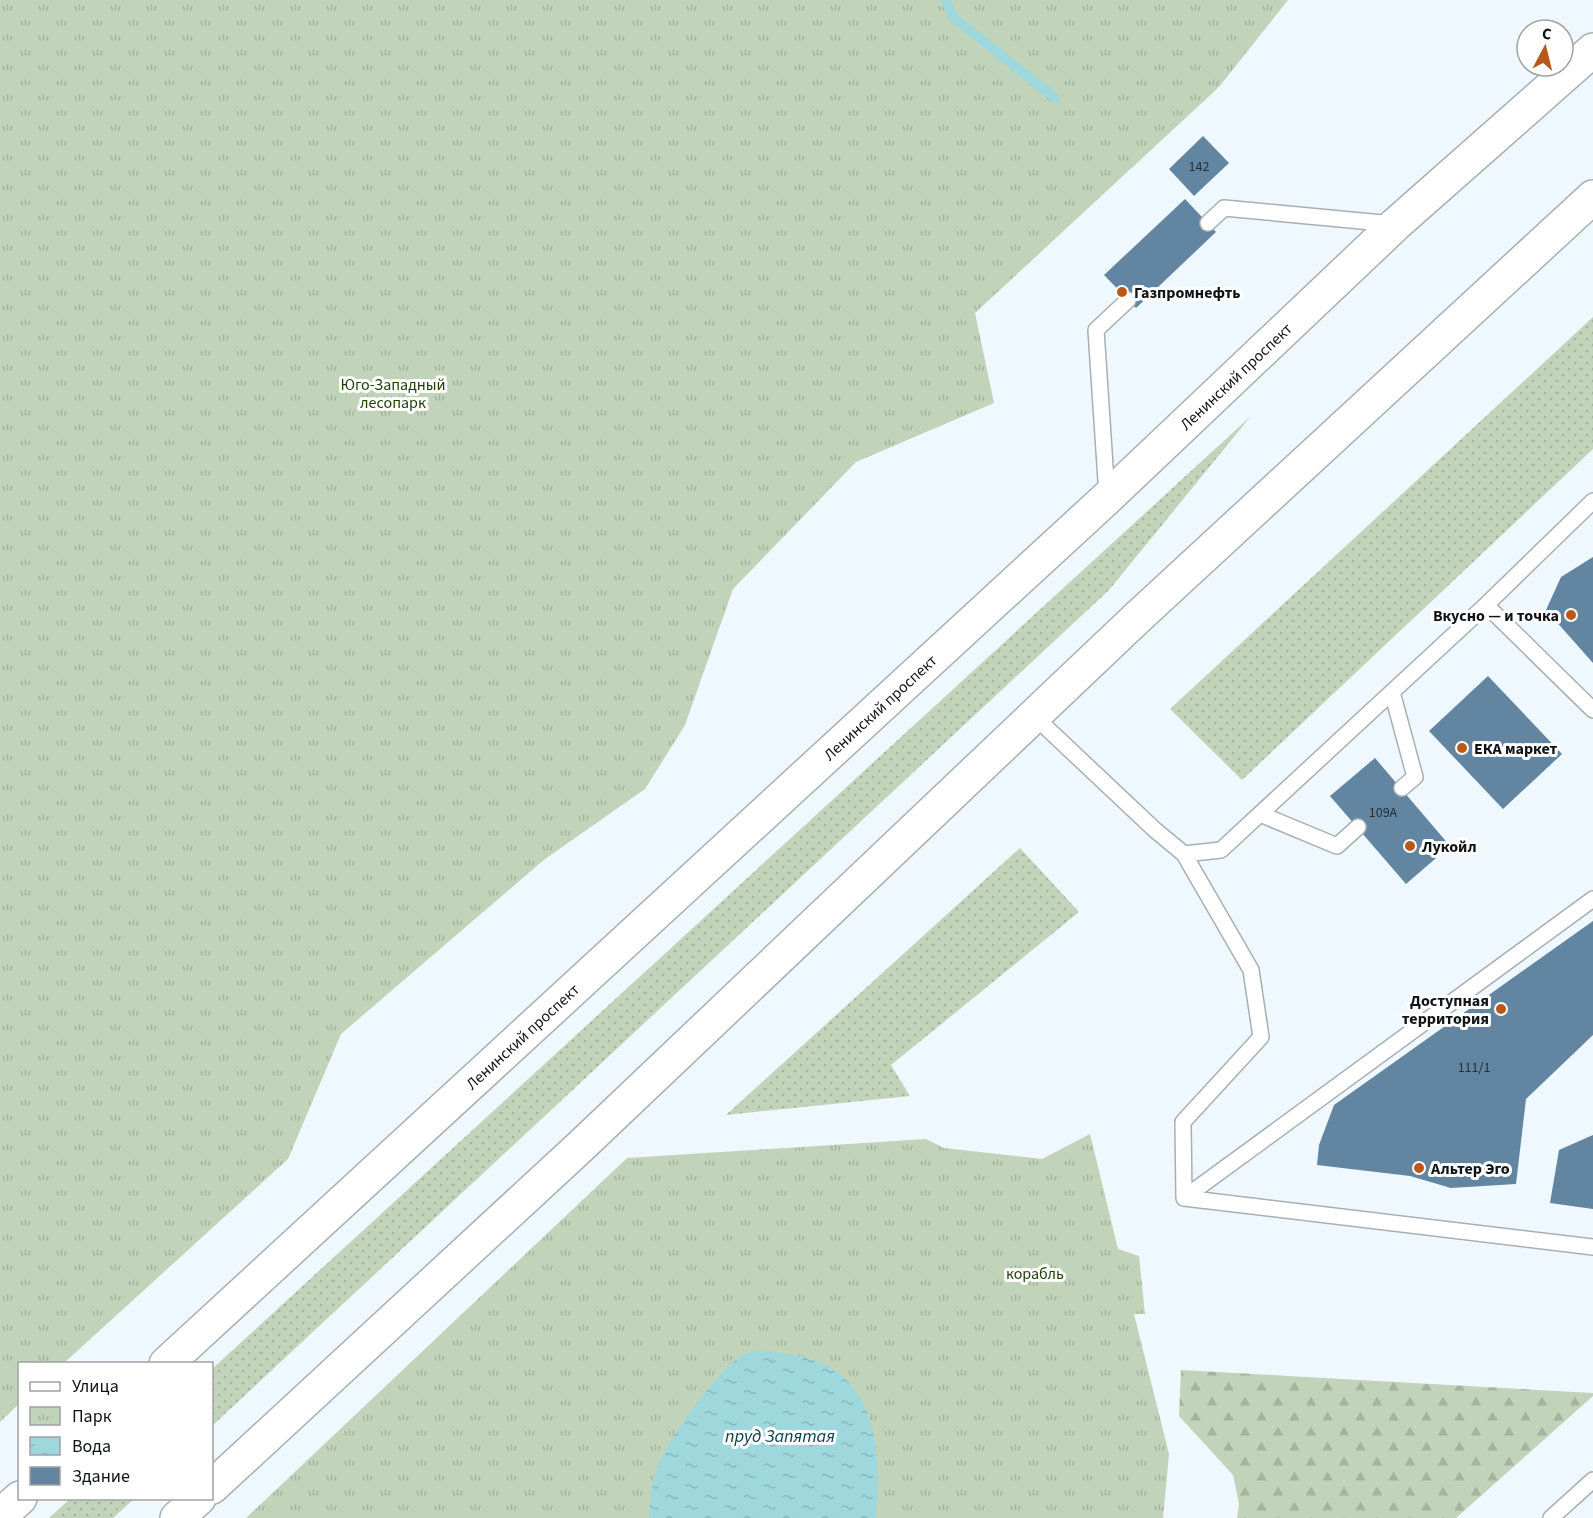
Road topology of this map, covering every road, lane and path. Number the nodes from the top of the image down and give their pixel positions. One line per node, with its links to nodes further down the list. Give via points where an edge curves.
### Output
1 (1593, 50): 4 (main road, Ленинский проспект)
2 (1593, 197): 11 (main road)
3 (1208, 223): 4 (lane, via 1224,208)
4 (1396, 224): 6 (main road, Ленинский проспект)
5 (1128, 300): 6 (lane, via 1096,330)
6 (1107, 498): 19 (main road, Ленинский проспект)
7 (1593, 501): 8 (lane)
8 (1486, 605): 9 (lane); 10 (lane)
9 (1392, 692): 12 (lane, via 1415,777); 13 (lane)
10 (1593, 710)
11 (1034, 716): 15 (lane); 21 (main road, via 581,1146)
12 (1402, 788)
13 (1260, 814): 14 (lane, via 1337,846); 15 (lane, via 1221,850)
14 (1358, 827)
15 (1184, 855): 17 (lane, via 1251,970 1261,1037 1183,1122)
16 (1593, 899): 17 (lane)
17 (1184, 1198): 18 (lane)
18 (1593, 1247)
19 (168, 1362)
20 (1593, 1480): 26 (lane)
21 (213, 1485)
22 (18, 1500): 24 (main road)
23 (197, 1500): 25 (main road)
24 (0, 1516)
25 (177, 1518)
26 (1551, 1518)

